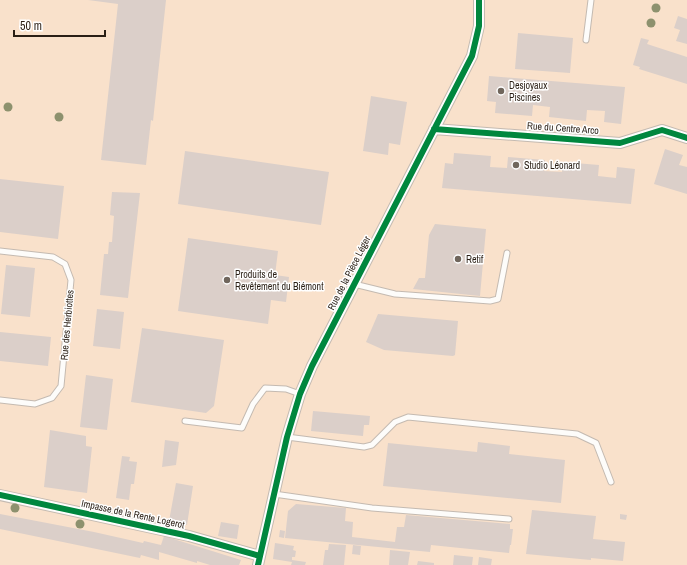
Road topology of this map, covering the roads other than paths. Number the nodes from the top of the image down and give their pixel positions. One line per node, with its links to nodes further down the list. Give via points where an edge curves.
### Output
1 (479, 0): 4 (street, Rue de la Pièce Léger, via 479,26 472,56)
2 (591, 0): 3 (lane)
3 (586, 40)
4 (434, 129): 5 (street, Rue du Centre Arco, via 620,143 662,130); 8 (street, Rue de la Pièce Léger)
5 (687, 138)
6 (0, 251): 10 (lane, Rue des Herbiottes, via 53,257 65,264 71,280 61,386 52,398 35,404)
7 (507, 254): 8 (lane, via 498,299 490,301 395,294)
8 (354, 284): 9 (street, Rue de la Pièce Léger)
9 (300, 394): 11 (lane, via 286,388 265,388 253,404 242,428); 12 (street, Rue de la Pièce Léger)
10 (0, 400)
11 (185, 421)
12 (287, 437): 13 (lane, via 364,447 372,445 395,422 408,417 577,434 596,443); 14 (street, Rue de la Pièce Léger)
13 (611, 482)
14 (274, 494): 16 (lane, via 372,508); 17 (street, Rue de la Pièce Léger)
15 (0, 495): 17 (street, Impasse de la Rente Logerot, via 189,536)
16 (509, 519)
17 (259, 561)

